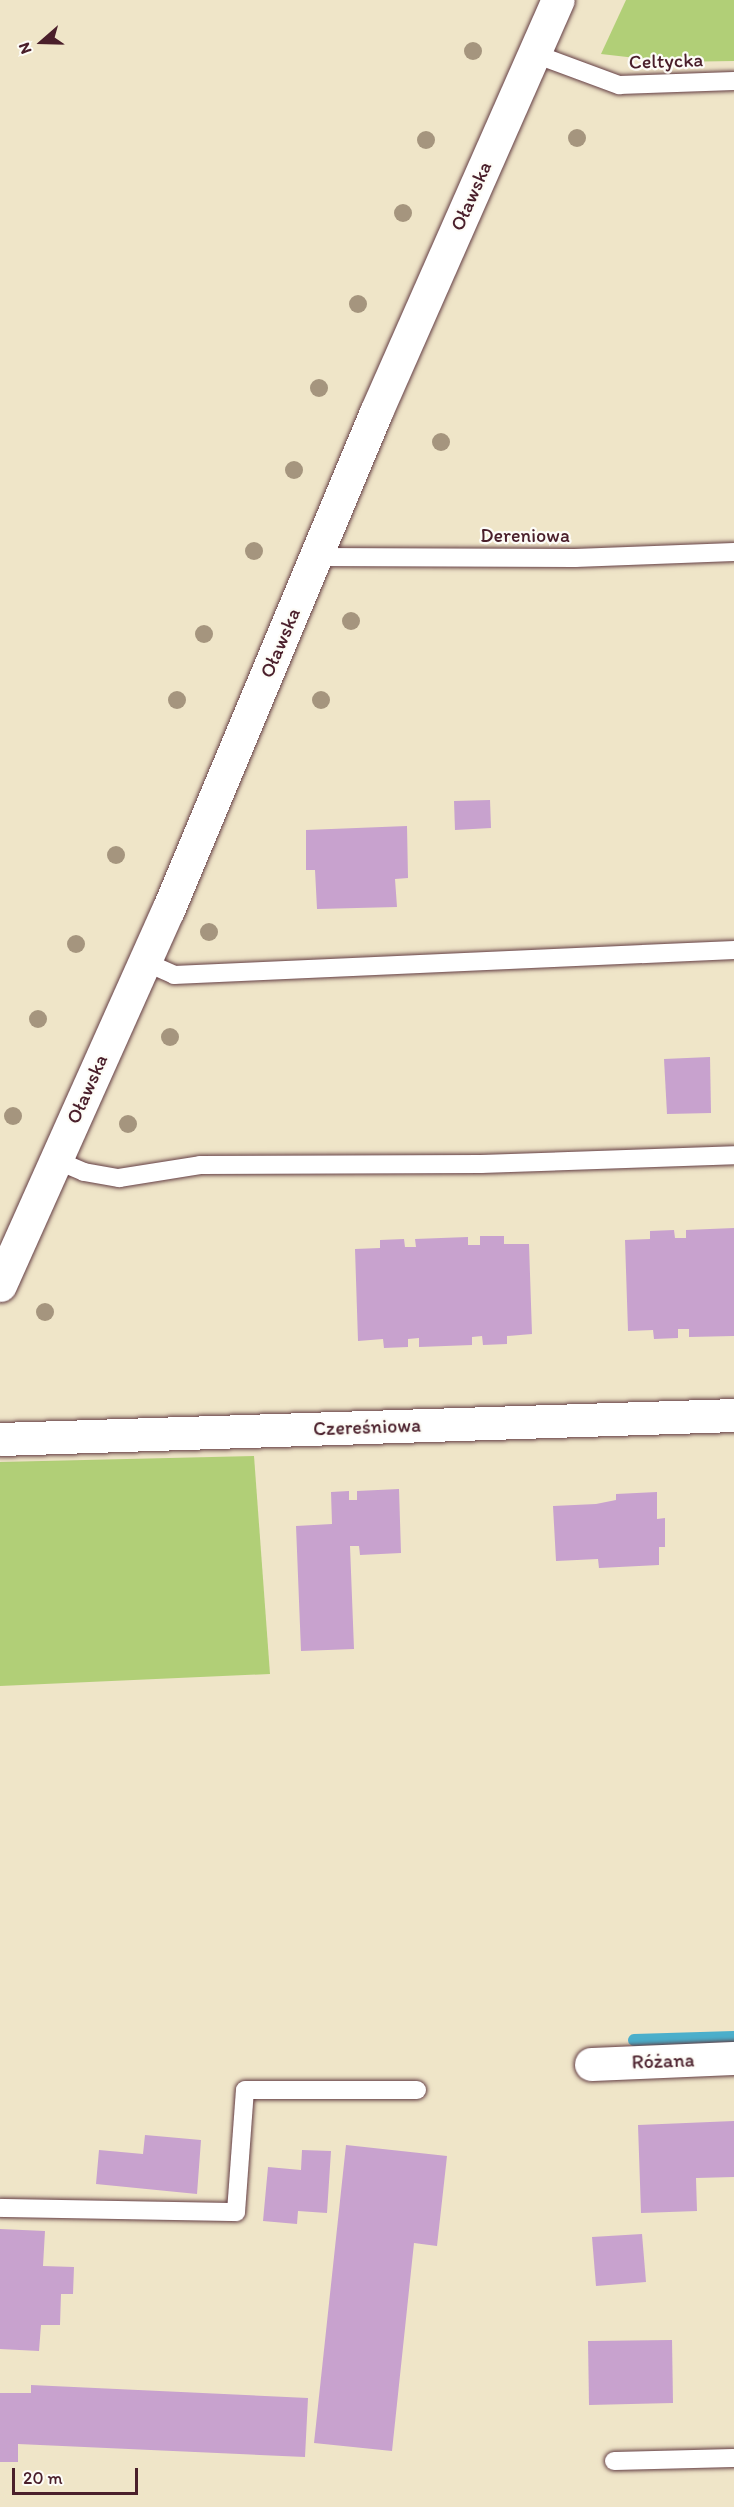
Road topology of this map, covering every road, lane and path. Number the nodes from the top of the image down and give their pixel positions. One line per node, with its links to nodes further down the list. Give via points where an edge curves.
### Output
1 (558, 0): 2 (street, Oławska)
2 (534, 54): 3 (lane, Celtycka, via 619,85); 5 (street, Oławska)
3 (734, 81)
4 (734, 552): 5 (lane, Dereniowa, via 576,558)
5 (316, 557): 7 (street, Oławska)
6 (734, 950): 7 (lane, via 174,975)
7 (143, 961): 9 (street, Oławska)
8 (734, 1155): 9 (lane, via 481,1164 200,1165 119,1178 84,1172)
9 (56, 1160): 10 (street, Oławska)
10 (0, 1285)
11 (734, 1415): 12 (street, Czereśniowa)
12 (0, 1439)
13 (734, 2058): 14 (street, Różana)
14 (591, 2064)
15 (417, 2090): 16 (lane, via 244,2090 236,2212)
16 (0, 2208)
17 (734, 2458): 18 (lane)
18 (614, 2462)

